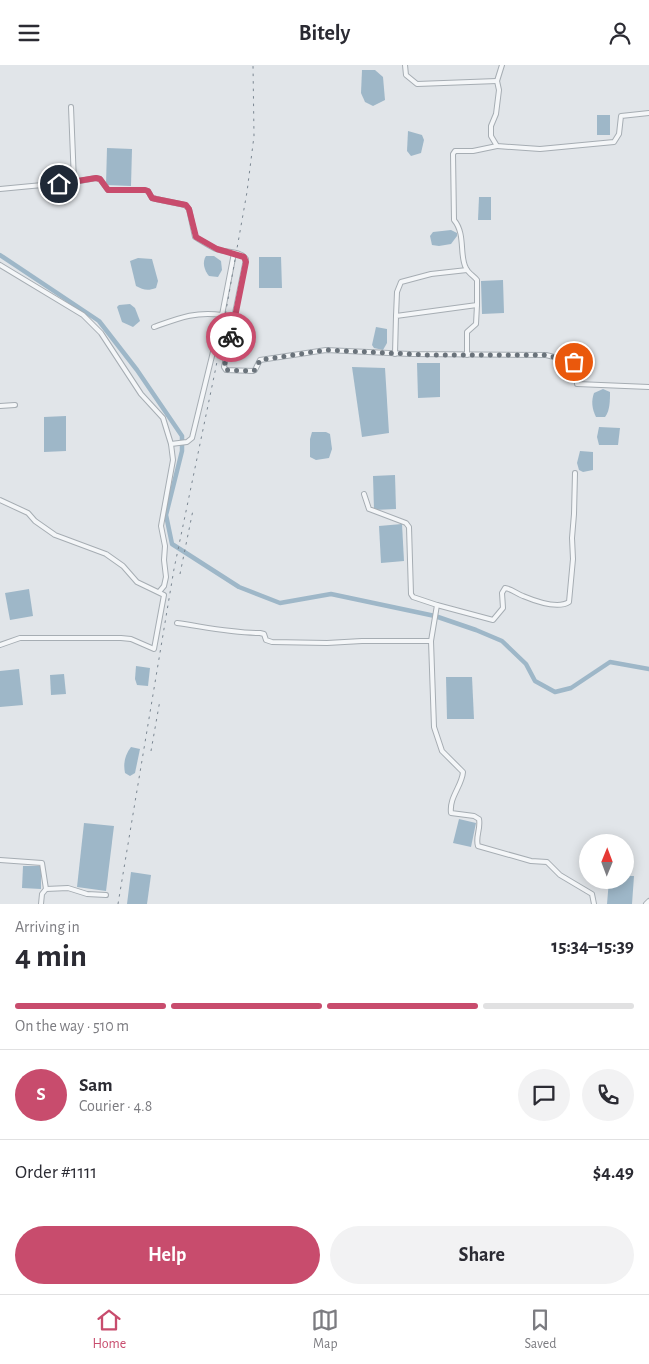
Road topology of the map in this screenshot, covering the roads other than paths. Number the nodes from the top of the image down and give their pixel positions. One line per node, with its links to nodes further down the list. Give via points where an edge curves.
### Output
1 (405, 65): 3 (street, via 406,75 417,84)
2 (502, 65): 3 (street)
3 (497, 81): 6 (street, via 499,90 491,136)
4 (71, 107): 7 (street)
5 (649, 113): 6 (street, via 621,116 619,134 614,143 540,149)
6 (497, 146): 11 (street, via 453,153 454,220 459,227)
7 (74, 182): 8 (street); 9 (street, via 96,178 108,190 145,190 152,198 186,205 196,237 217,249)
8 (0, 189)
9 (234, 253): 13 (street); 16 (street, via 244,257 246,262 224,367 226,370 255,370 260,360 312,351)
10 (0, 265): 21 (street, via 83,315 101,333 141,394 163,418)
11 (467, 269): 12 (street, via 477,280); 14 (street, via 401,282)
12 (477, 305): 14 (street); 17 (street, via 476,324 467,333)
13 (222, 315): 15 (street, via 185,315); 21 (street, via 192,438)
14 (396, 315): 16 (street)
15 (154, 327)
16 (396, 354): 17 (street)
17 (467, 355): 18 (street, via 546,355 574,362 578,384)
18 (649, 387)
19 (15, 405): 20 (street)
20 (0, 406)
21 (171, 444): 25 (street, via 173,459 161,526 166,577)
22 (575, 473): 26 (street, via 574,559 569,602 559,605 548,603 505,589 502,593 503,608 493,620)
23 (364, 495): 26 (street, via 369,509 409,527 411,594)
24 (0, 500): 25 (street, via 28,513 54,535 106,554 137,582)
25 (159, 592): 29 (street, via 164,595 154,649 121,638 20,639)
26 (436, 606): 28 (street)
27 (177, 623): 28 (street, via 234,633 260,633 272,642)
28 (431, 641): 35 (street, via 432,710 437,739 445,755 463,772 453,797 451,813 479,819 478,846 531,861 547,862 592,894)
29 (0, 645)
30 (0, 860): 31 (street, via 42,863)
31 (46, 889): 32 (street, via 68,888); 34 (street)
32 (106, 895)
33 (649, 901): 36 (street)
34 (41, 904)
35 (594, 904)
36 (646, 904)

